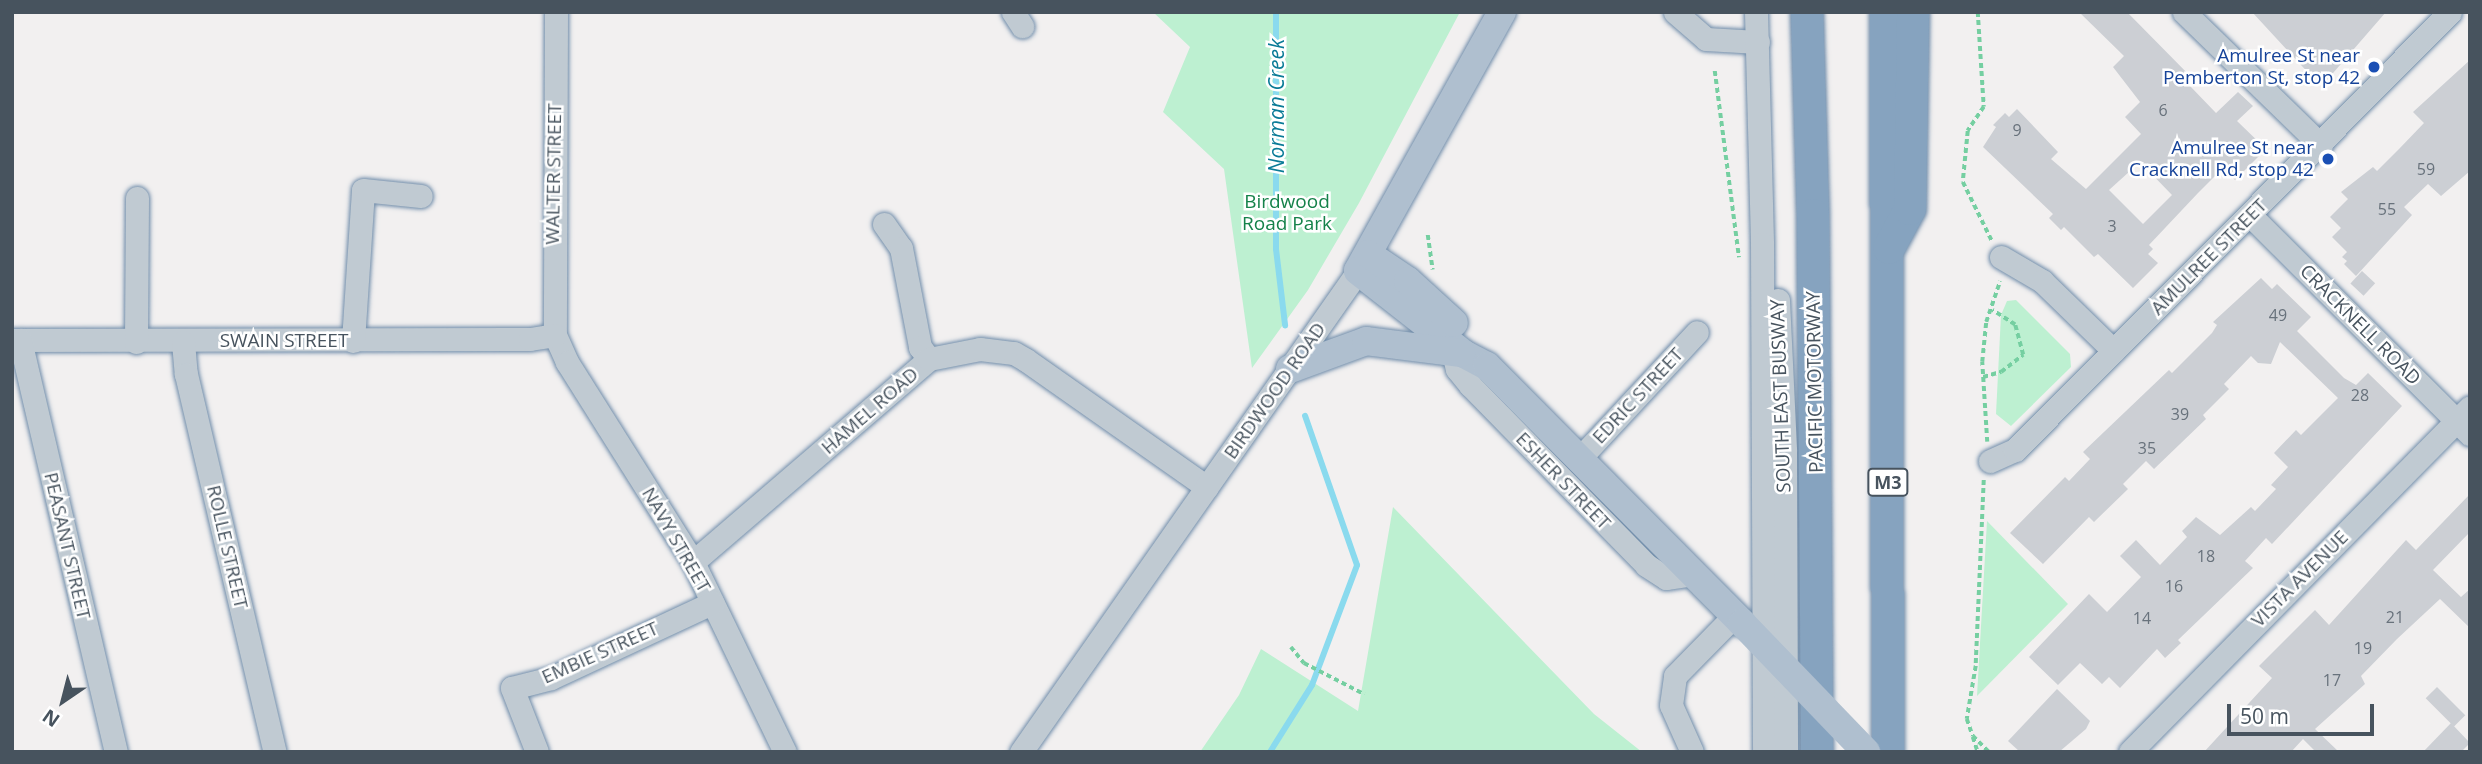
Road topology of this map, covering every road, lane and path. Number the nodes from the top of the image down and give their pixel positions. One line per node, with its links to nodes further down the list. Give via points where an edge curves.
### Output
1 (556, 12): 26 (street, WALTER STREET)
2 (1502, 12): 15 (main road, BIRDWOOD ROAD)
3 (1675, 12): 11 (street, via 1706,39)
4 (1756, 12): 11 (street, SOUTH EAST BUSWAY)
5 (1807, 12): 58 (highway, PACIFIC MOTORWAY)
6 (1886, 12): 19 (highway, M3)
7 (1913, 12): 19 (highway, via 1910,209)
8 (1978, 12): 13 (path, via 1984,107 1964,146)
9 (2184, 12): 12 (street)
10 (2450, 12): 12 (street, AMULREE STREET)
11 (1758, 42): 56 (street, SOUTH EAST BUSWAY); 57 (street, SOUTH EAST BUSWAY, via 1775,243 1785,451)
12 (2321, 145): 17 (street, AMULREE STREET)
13 (1966, 194)
14 (421, 196): 28 (street, via 363,190)
15 (1400, 197): 21 (main road, BIRDWOOD ROAD); 22 (main road, via 1396,243)
16 (137, 198): 29 (street)
17 (2251, 216): 32 (street, AMULREE STREET); 37 (street, CRACKNELL ROAD)
18 (884, 224): 34 (street, via 901,248 920,347)
19 (1887, 253): 60 (highway, M3)
20 (2001, 257): 32 (street, via 2042,281)
21 (1363, 263): 22 (main road, ESHER STREET); 31 (street, BIRDWOOD ROAD); 33 (main road, ESHER STREET)
22 (1408, 281): 33 (main road, ESHER STREET, via 1473,342)
23 (1999, 289): 24 (path)
24 (1991, 309): 36 (path); 36 (path, via 2015,325 2023,355 2001,372)
25 (1697, 332): 39 (street, EDRIC STREET)
26 (555, 335): 28 (street, SWAIN STREET); 43 (street, NAVY STREET, via 567,362)
27 (16, 340): 29 (street, SWAIN STREET); 50 (street, PEASANT STREET)
28 (353, 341): 30 (street, SWAIN STREET)
29 (136, 342): 30 (street, SWAIN STREET)
30 (183, 342): 51 (street, ROLLE STREET, via 186,374)
31 (1320, 342): 33 (main road, via 1379,341); 35 (main road)
32 (2114, 351): 40 (street, AMULREE STREET, via 2015,450)
33 (1468, 357): 39 (main road, ESHER STREET); 44 (street, ESHER STREET, via 1457,369 1470,385 1646,565 1666,578)
34 (929, 359): 41 (street, HAMEL ROAD, via 980,349 1014,353); 43 (street, HAMEL ROAD)
35 (1290, 369): 41 (street, BIRDWOOD ROAD)
36 (1983, 377): 38 (path)
37 (2465, 421): 63 (street, VISTA AVENUE)
38 (1985, 429)
39 (1578, 459): 44 (main road, ESHER STREET)
40 (1990, 461)
41 (1207, 487): 54 (street, BIRDWOOD ROAD)
42 (1981, 488): 49 (path, via 1976,666 1967,719)
43 (693, 562): 45 (street, NAVY STREET)
44 (1695, 574): 46 (main road, ESHER STREET)
45 (712, 603): 52 (street, EMBIE STREET, via 551,678 512,688); 53 (street, NAVY STREET)
46 (1739, 619): 55 (street, via 1675,676 1671,705); 59 (main road, ESHER STREET, bridge)
47 (1291, 647): 48 (path, via 1304,663)
48 (1364, 694)
49 (1973, 736): 61 (path); 62 (path)
50 (116, 752)
51 (275, 752)
52 (537, 752)
53 (785, 752)
54 (1020, 752)
55 (1692, 752)
56 (1764, 752)
57 (1786, 752)
58 (1817, 752)
59 (1866, 752)
60 (1888, 752)
61 (1978, 752)
62 (1989, 752)
63 (2130, 752)

